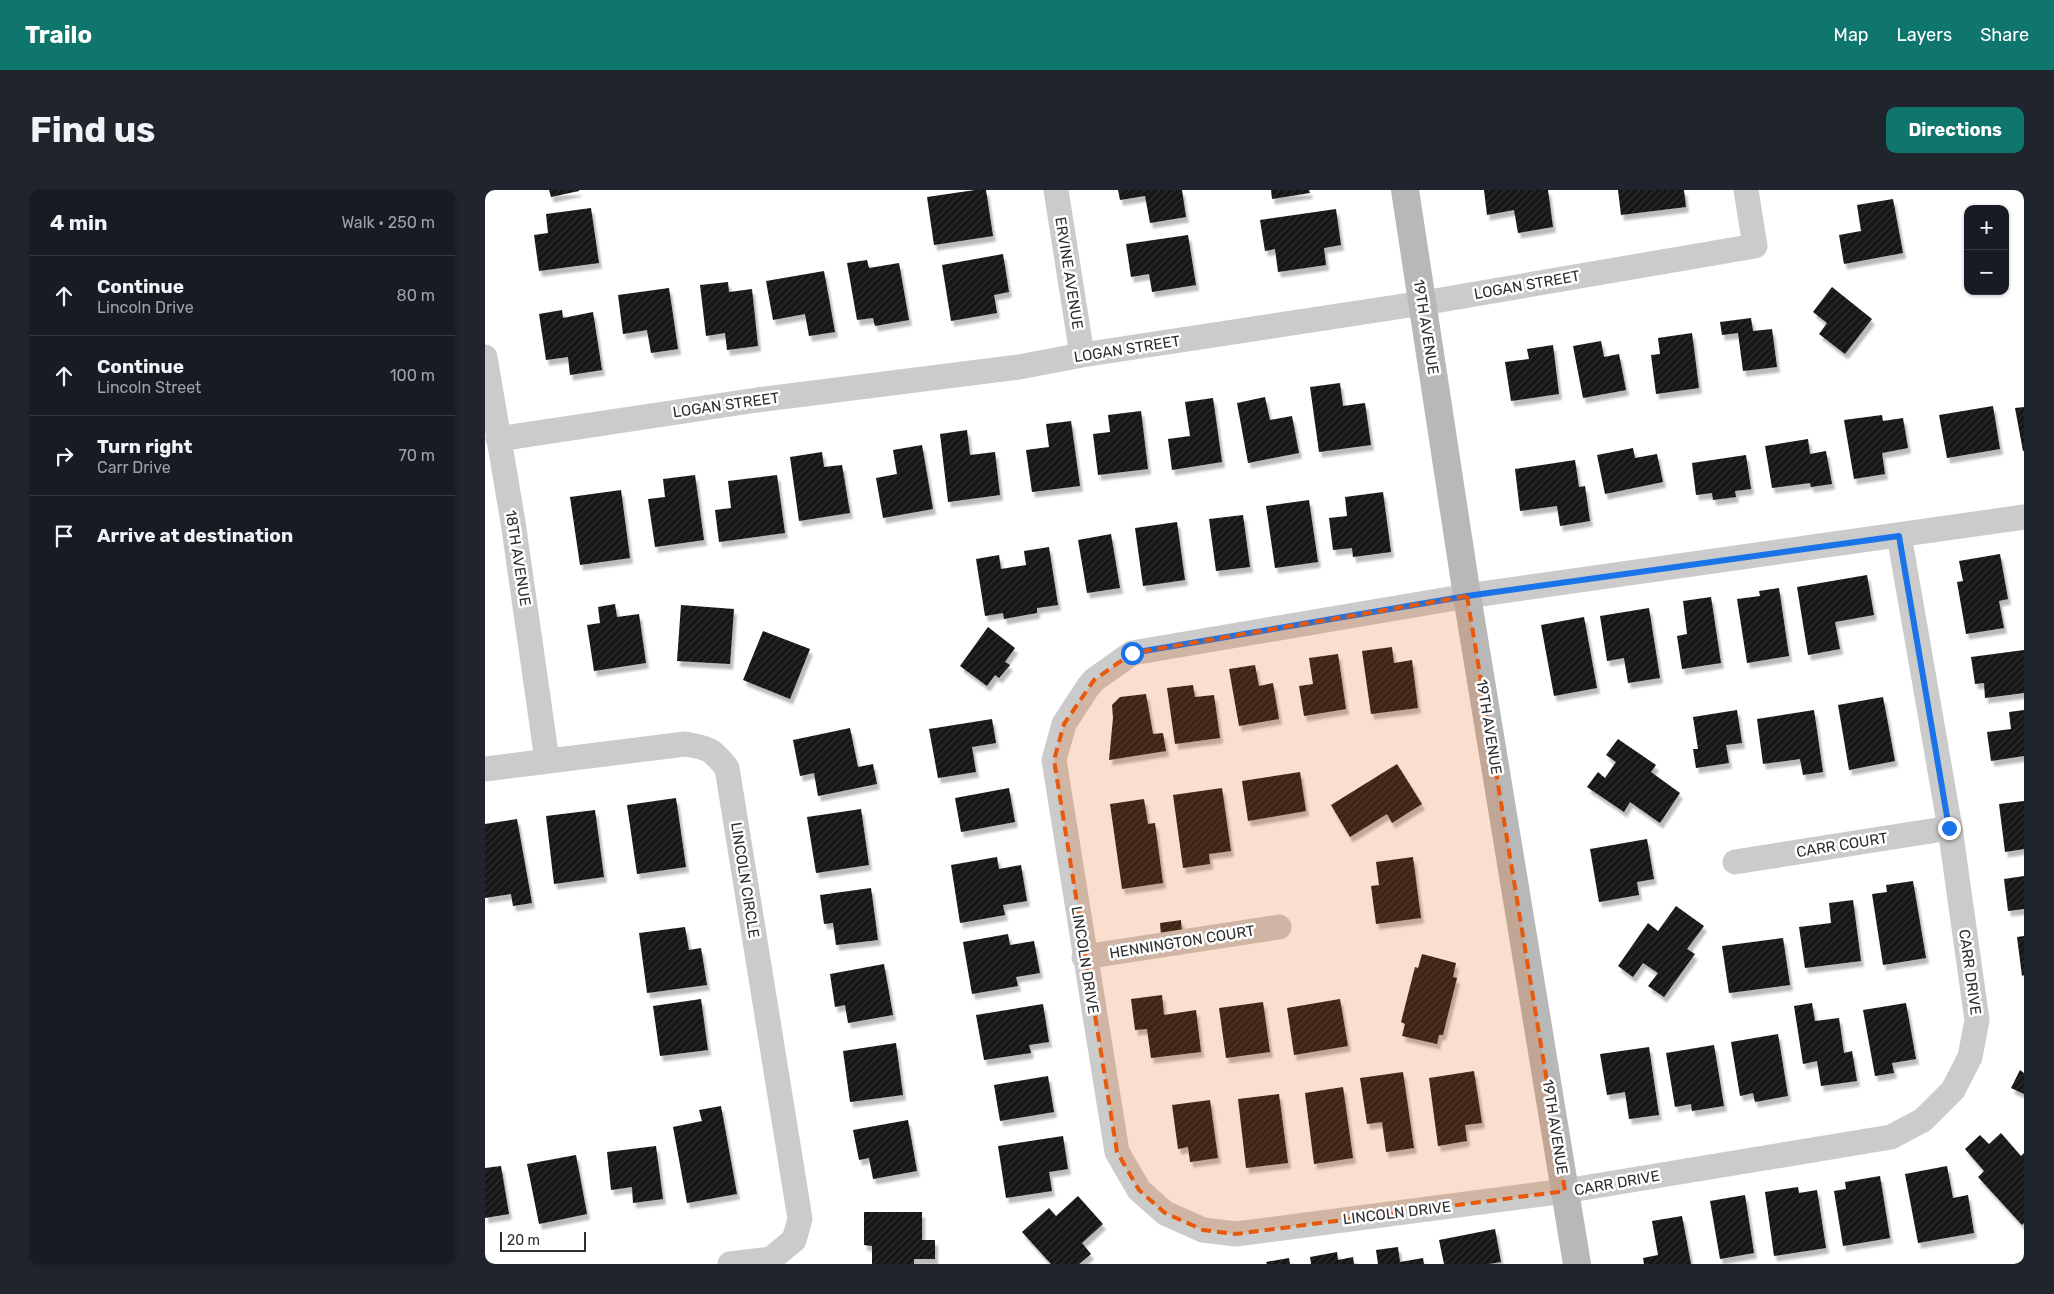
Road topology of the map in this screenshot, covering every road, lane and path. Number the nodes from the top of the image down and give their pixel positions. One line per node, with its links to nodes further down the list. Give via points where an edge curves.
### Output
1 (1056, 190): 5 (street, ERVINE AVENUE)
2 (1405, 190): 4 (street, 19TH AVENUE)
3 (1746, 190): 4 (street, LOGAN STREET, via 1755,246)
4 (1423, 303): 5 (street, LOGAN STREET); 10 (street, 19TH AVENUE)
5 (1082, 355): 7 (street, LOGAN STREET, via 1019,367 757,400)
6 (485, 357): 7 (street, 18TH AVENUE)
7 (498, 440): 11 (street, 18TH AVENUE)
8 (2024, 517): 9 (street, LINCOLN DRIVE)
9 (1899, 536): 10 (street, LINCOLN DRIVE); 13 (street, CARR DRIVE)
10 (1467, 596): 16 (street, LINCOLN DRIVE, via 1132,653 1094,680 1064,724 1054,760); 17 (street, 19TH AVENUE)
11 (547, 760): 12 (street, LINCOLN CIRCLE); 18 (street, LINCOLN CIRCLE, via 685,744 706,748 727,768 800,1219 794,1240 771,1259)
12 (485, 769)
13 (1949, 828): 14 (street, CARR COURT); 17 (street, CARR DRIVE, via 1977,1020 1970,1057 1953,1090 1923,1120 1891,1137)
14 (1735, 862)
15 (1279, 927): 16 (street, HENNINGTON COURT)
16 (1084, 957): 17 (street, LINCOLN DRIVE, via 1117,1152 1139,1190 1165,1213 1203,1230 1236,1234)
17 (1565, 1191): 19 (street, 19TH AVENUE)
18 (730, 1264)
19 (1577, 1264)

